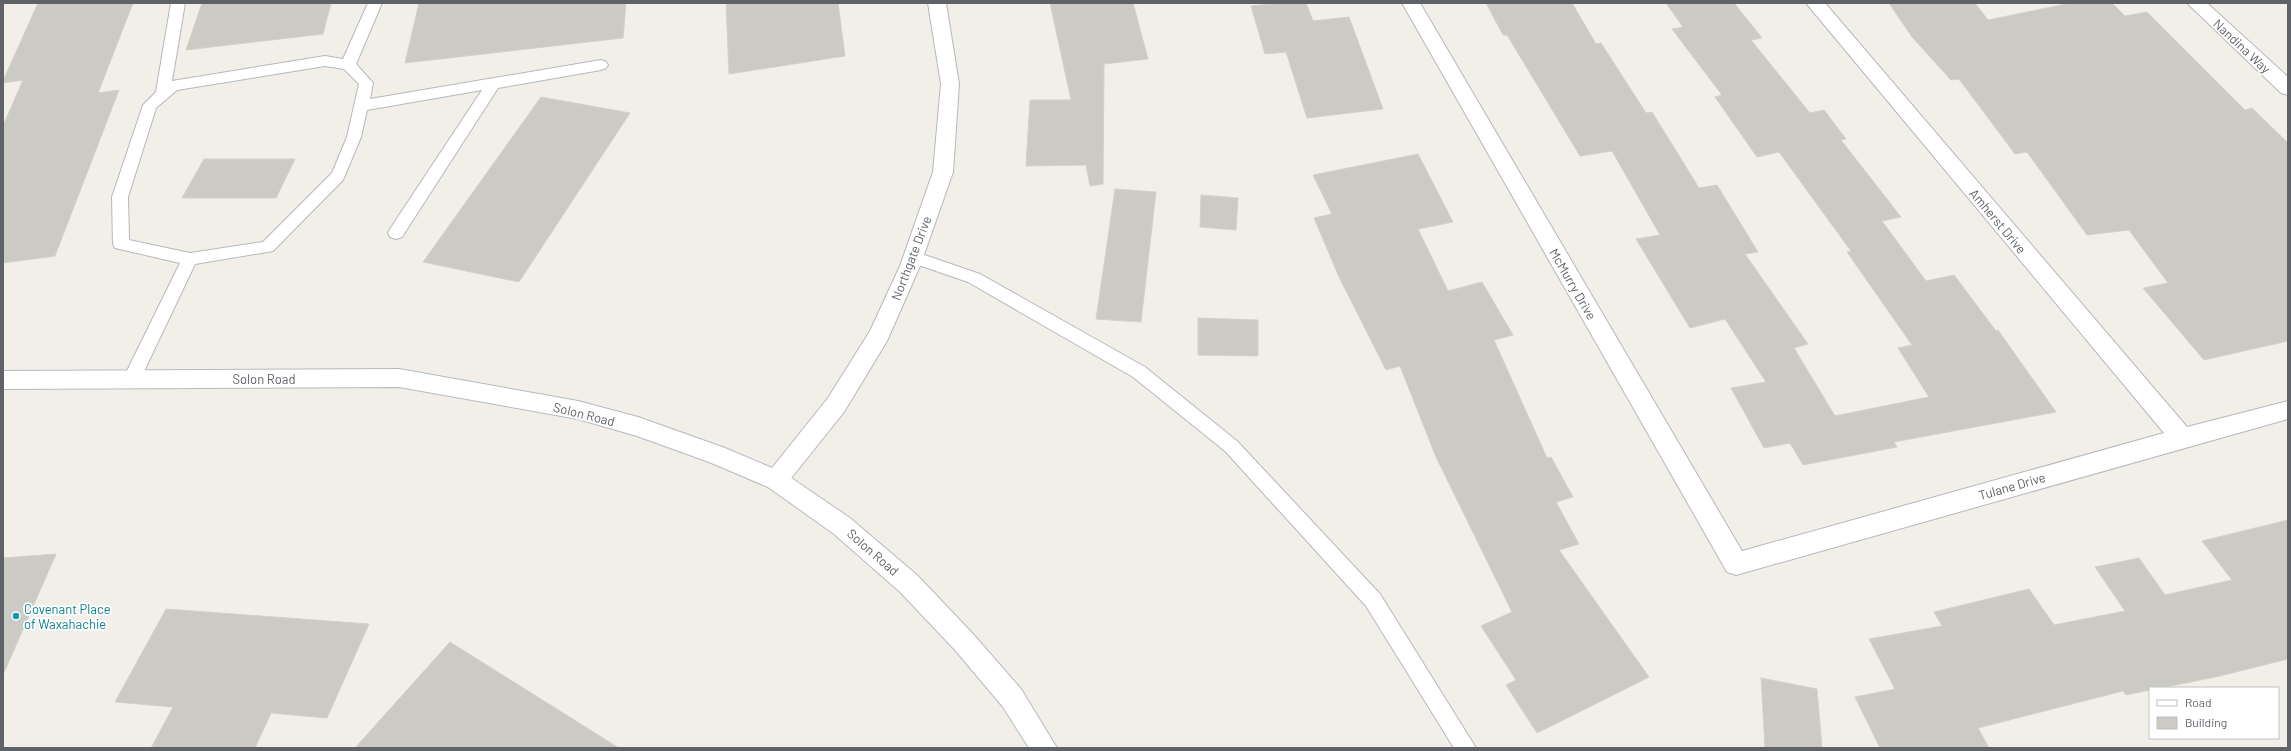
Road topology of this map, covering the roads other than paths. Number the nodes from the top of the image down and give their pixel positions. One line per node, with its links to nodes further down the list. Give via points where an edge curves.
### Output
1 (178, 3): 11 (lane)
2 (375, 3): 7 (lane)
3 (937, 3): 14 (street, Northgate Drive, via 950,84 943,172)
4 (1411, 3): 21 (street, McMurry Drive)
5 (1815, 3): 19 (street, Amherst Drive)
6 (2196, 3): 10 (street, Nandina Way)
7 (348, 65): 11 (lane, via 325,61 173,86); 12 (lane, via 366,83)
8 (601, 65): 9 (lane)
9 (494, 83): 12 (lane); 13 (lane)
10 (2288, 88)
11 (163, 94): 15 (lane, via 150,105 120,197 122,244)
12 (361, 106): 15 (lane, via 354,137 338,176 267,247)
13 (396, 233)
14 (914, 257): 20 (street, Northgate Drive, via 876,341 836,405); 23 (lane, via 974,278 1139,372 1231,446 1373,600)
15 (190, 259): 16 (lane)
16 (132, 379): 17 (street, Solon Road); 20 (street, Solon Road, via 399,378 578,410 638,427 717,455)
17 (3, 380)
18 (2288, 410): 19 (street, Tulane Drive)
19 (2182, 438): 21 (street, Tulane Drive)
20 (776, 480): 22 (street, Solon Road, via 842,526 909,584 1012,698)
21 (1736, 564)
22 (1044, 748)
23 (1466, 748)

